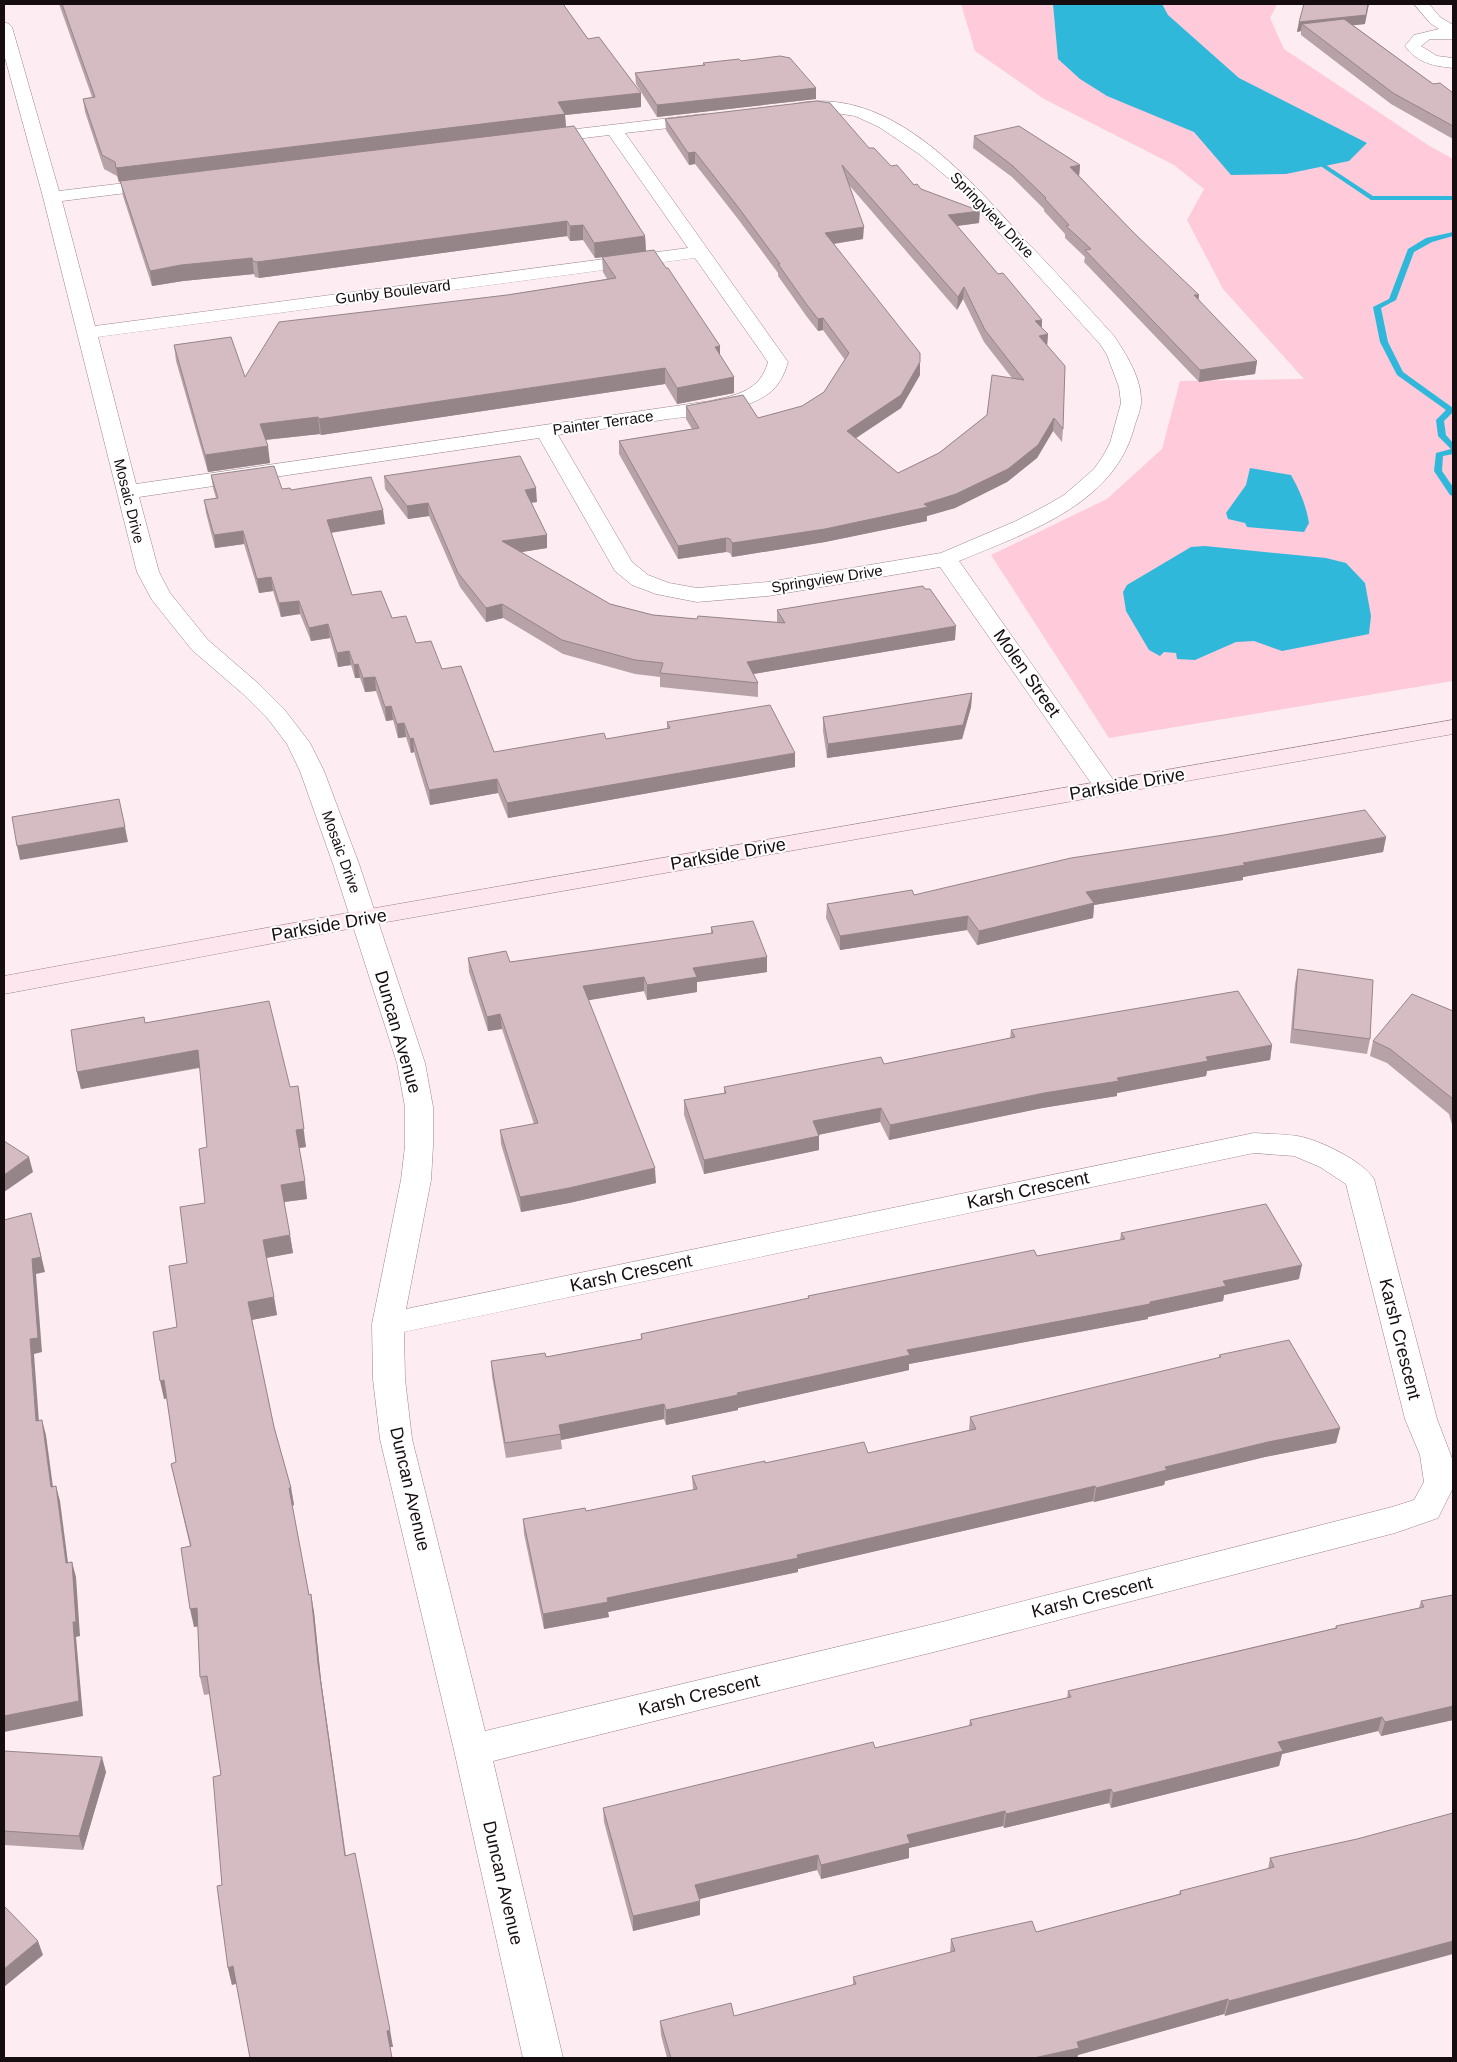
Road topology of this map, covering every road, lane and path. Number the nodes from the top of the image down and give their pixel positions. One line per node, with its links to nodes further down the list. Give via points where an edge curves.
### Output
1 (1421, 4): 3 (street); 4 (street, via 1413,22)
2 (4, 28): 12 (street, Mosaic Drive)
3 (1453, 33): 4 (street, via 1430,35)
4 (1415, 41): 5 (street, via 1414,48 1420,54)
5 (1446, 62): 6 (street)
6 (1453, 70)
7 (777, 110): 17 (street, Springview Drive, via 816,106 862,112 881,121 937,160 959,178 1107,340 1125,372 1130,403 1124,429 1113,458 1101,472 1055,510)
8 (720, 117): 9 (street)
9 (614, 130): 10 (street); 13 (street, Painter Terrace)
10 (527, 140)
11 (176, 182): 12 (street)
12 (52, 197): 14 (street, Mosaic Drive)
13 (700, 252): 14 (street, Gunby Boulevard); 15 (street, Painter Terrace, via 778,362 772,381 752,396 729,403)
14 (86, 333): 16 (street, Mosaic Drive)
15 (545, 431): 16 (street, Painter Terrace); 17 (street, Springview Drive, via 623,566 640,580 664,589 697,595 768,589)
16 (127, 492): 20 (street, Mosaic Drive, via 148,572 160,595 200,644 252,689 298,743)
17 (946, 559): 19 (street, Molen Street)
18 (1453, 727): 19 (main road, Parkside Drive)
19 (1107, 788): 20 (main road, Parkside Drive)
20 (364, 918): 21 (main road, Parkside Drive); 22 (street, Duncan Avenue, via 411,1063 419,1107 420,1146 416,1180)
21 (4, 985)
22 (388, 1324): 23 (street, Duncan Avenue, via 389,1379 396,1439); 23 (street, Karsh Crescent, via 1254,1143 1298,1146 1330,1160 1359,1179 1421,1419 1436,1455 1440,1482 1426,1509 1395,1520 942,1636)
23 (472, 1750): 24 (street, Duncan Avenue)
24 (543, 2058)

